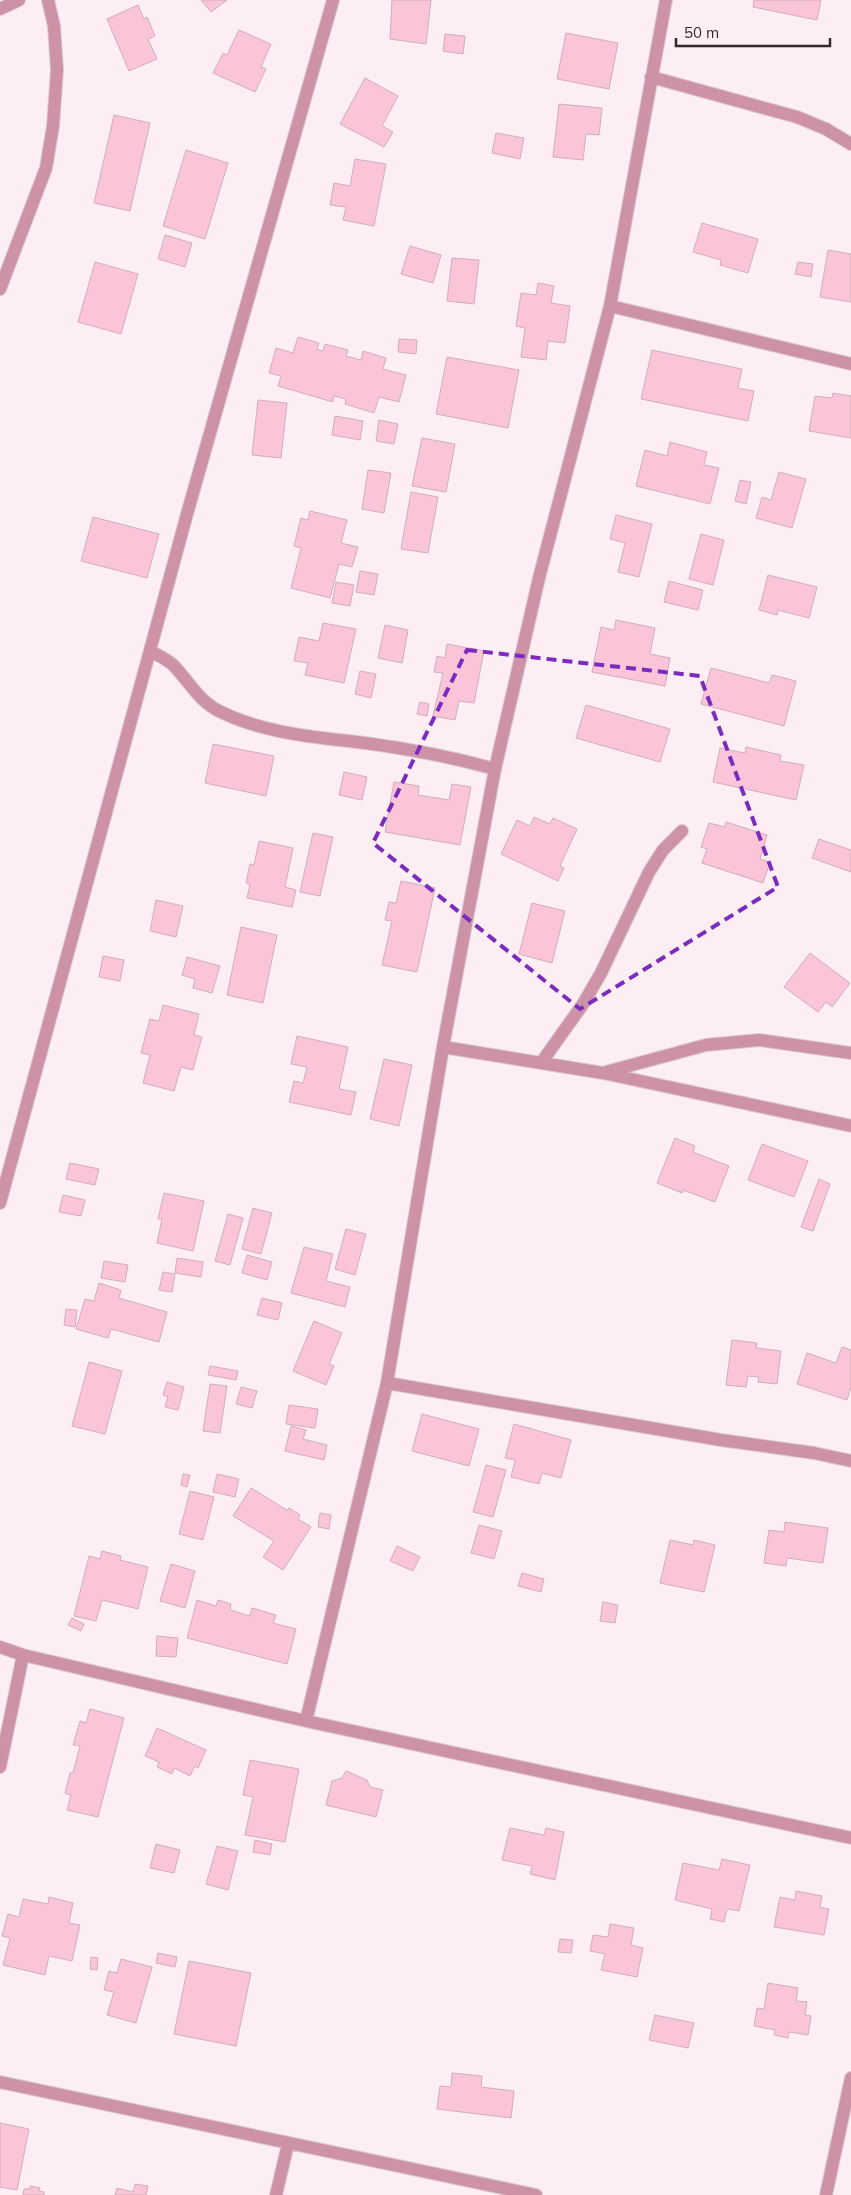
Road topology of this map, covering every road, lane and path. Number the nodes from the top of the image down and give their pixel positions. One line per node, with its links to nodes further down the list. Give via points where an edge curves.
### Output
1 (19, 0): 5 (street)
2 (48, 0): 8 (street, via 54,26 57,70 53,126 46,168)
3 (333, 0): 11 (street)
4 (666, 0): 6 (street)
5 (0, 8)
6 (651, 77): 7 (street, via 798,117); 9 (street)
7 (851, 144)
8 (0, 288)
9 (610, 306): 10 (street); 12 (street, via 539,578)
10 (851, 364)
11 (150, 651): 12 (street, via 172,663 201,700 244,721 328,740 454,757); 19 (street)
12 (495, 769): 14 (street)
13 (682, 831): 16 (street, via 654,864 601,973)
14 (443, 1047): 16 (street); 20 (street)
15 (851, 1053): 17 (street, via 759,1040 706,1045)
16 (541, 1064): 17 (street)
17 (603, 1072): 18 (street)
18 (851, 1126)
19 (0, 1203)
20 (387, 1383): 21 (street); 24 (street)
21 (851, 1461)
22 (0, 1647): 23 (street)
23 (23, 1655): 24 (street); 25 (street)
24 (306, 1721): 26 (street)
25 (0, 1767)
26 (851, 1838)
27 (851, 2078): 32 (street)
28 (0, 2082): 29 (street)
29 (288, 2144): 30 (street); 31 (street)
30 (276, 2195)
31 (536, 2195)
32 (826, 2195)

